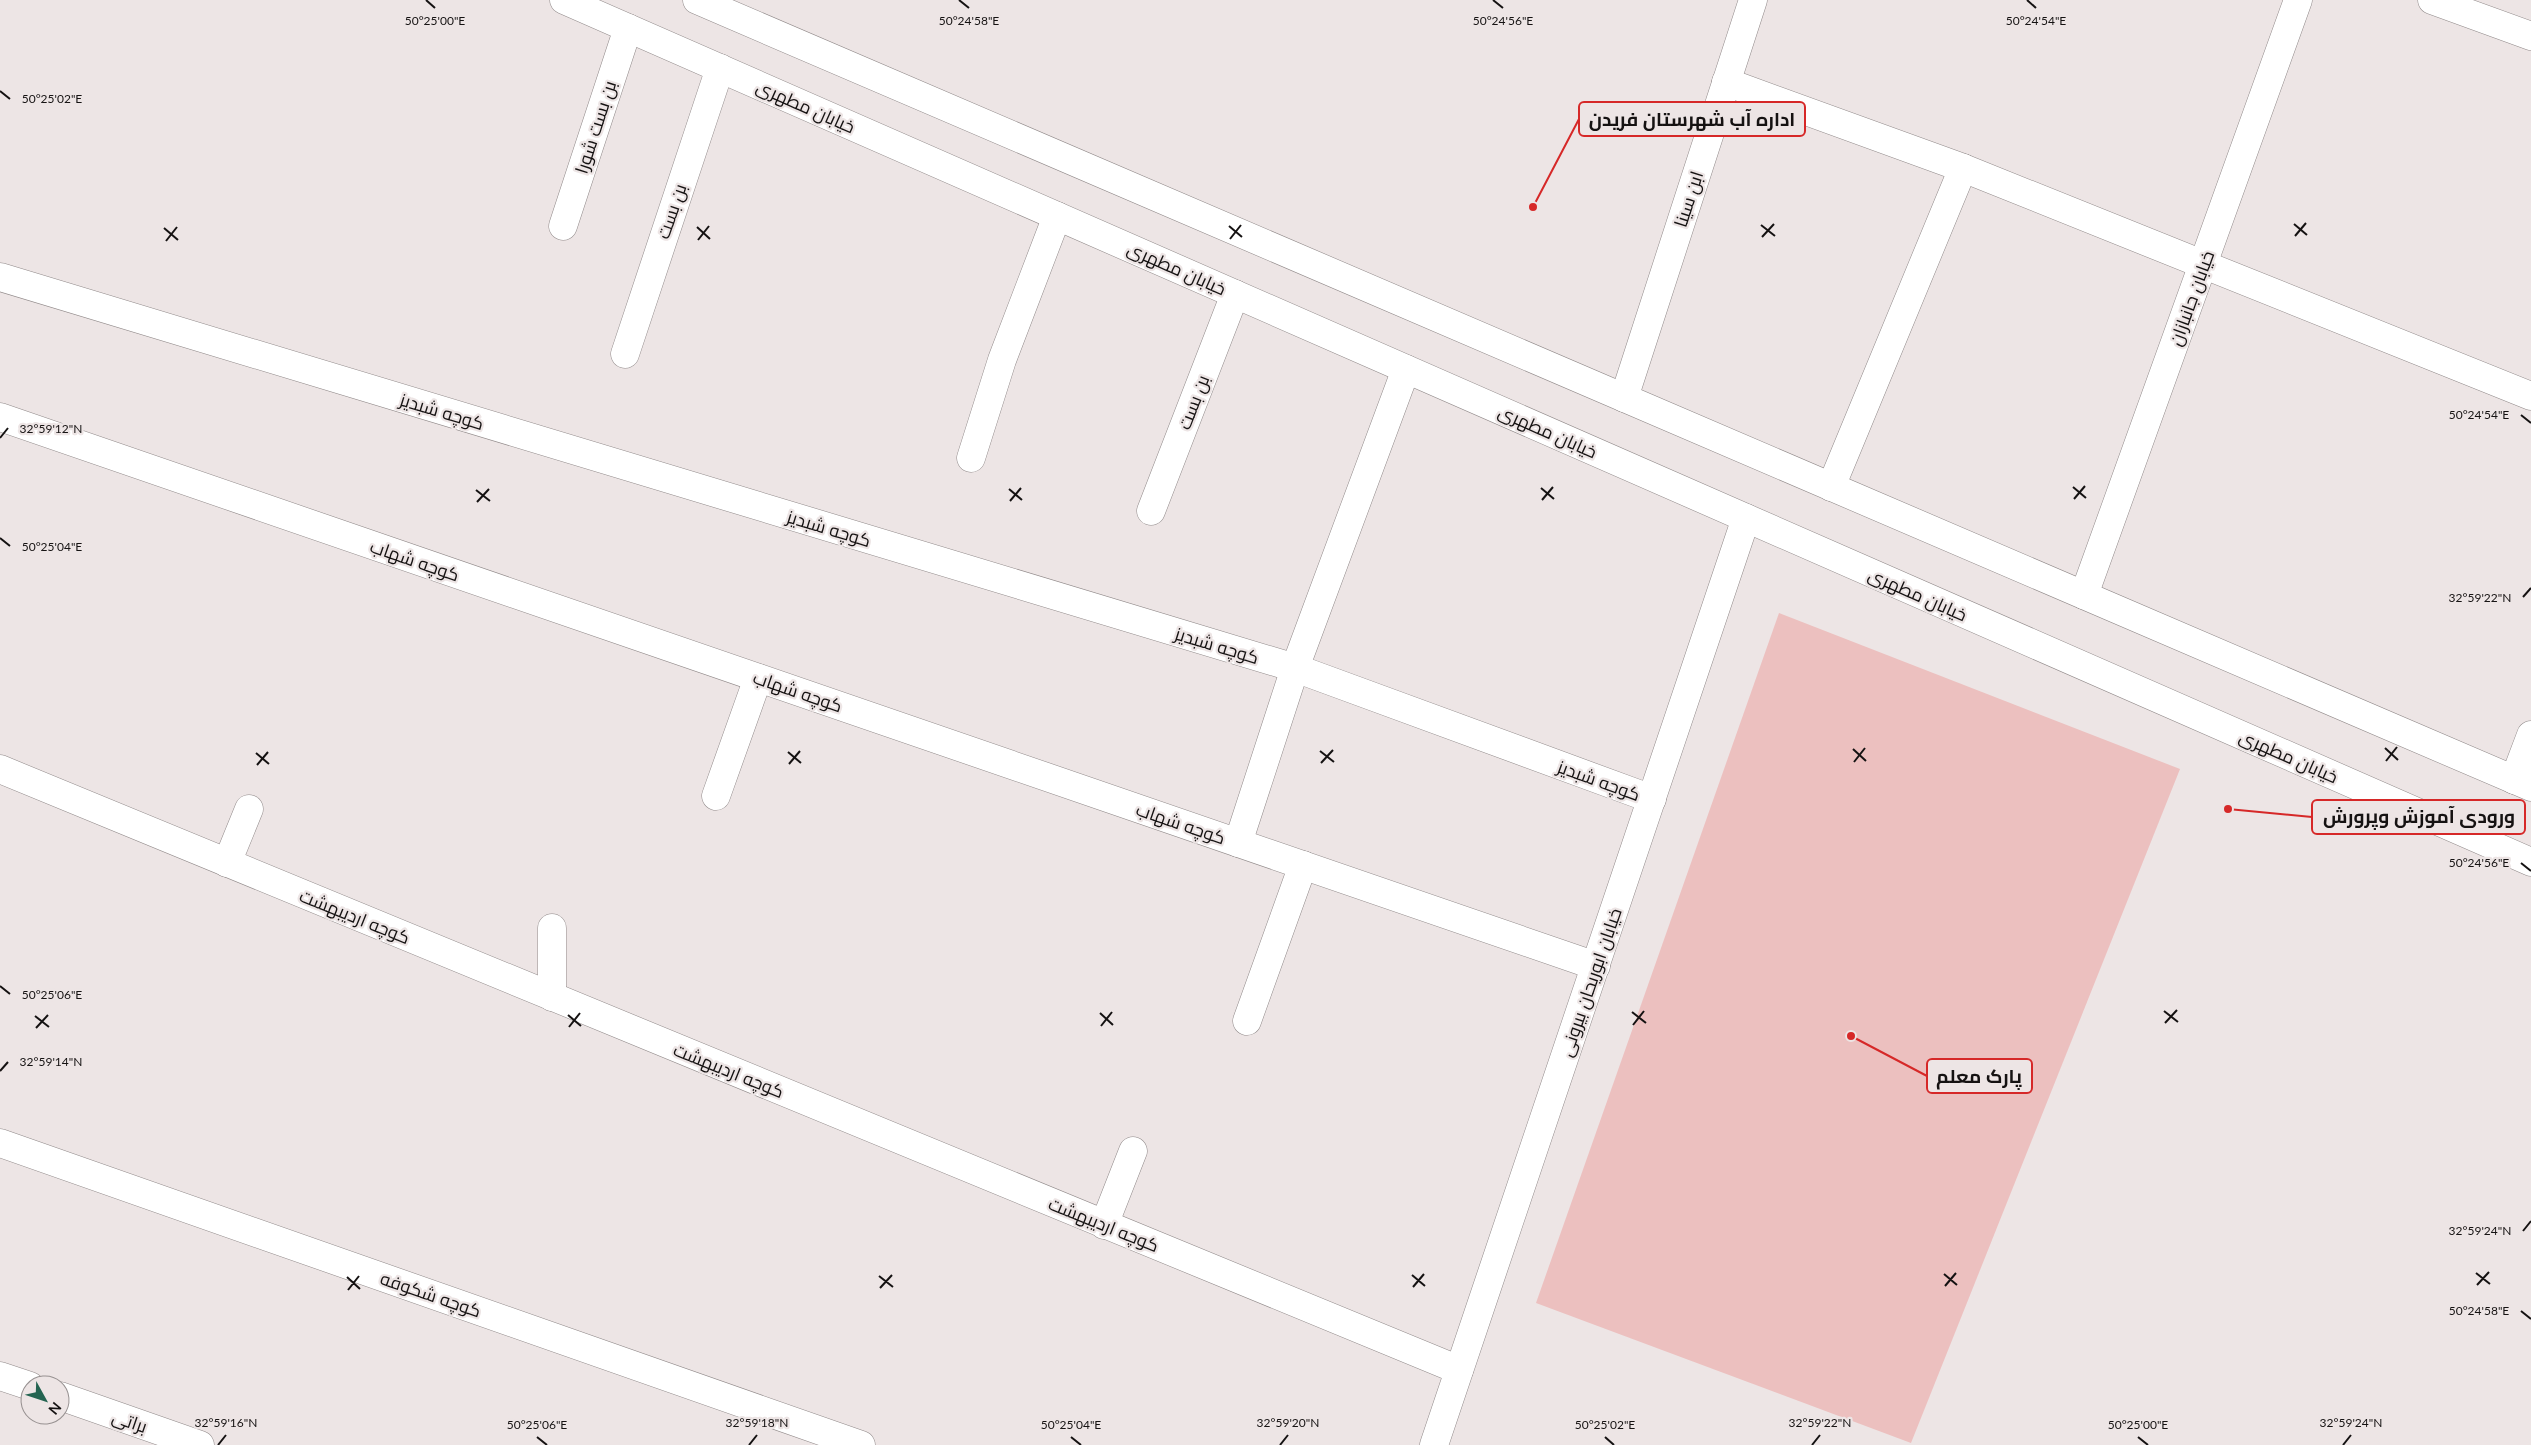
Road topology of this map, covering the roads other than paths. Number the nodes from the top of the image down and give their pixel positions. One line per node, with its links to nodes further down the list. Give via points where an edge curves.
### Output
1 (564, 0): 6 (street, خیابان مطهری)
2 (698, 0): 19 (street)
3 (1753, 0): 9 (street, ابن سینا)
4 (2298, 0): 13 (street, خیابان جانبازان)
5 (2432, 0): 7 (street)
6 (628, 28): 8 (street, خیابان مطهری); 12 (street, بن بست شورا)
7 (2531, 36)
8 (720, 68): 11 (street, خیابان مطهری); 16 (street, بن بست)
9 (1726, 82): 10 (street); 19 (street, ابن سینا)
10 (1963, 168): 13 (street); 22 (street)
11 (1057, 216): 15 (street, خیابان مطهری); 21 (street, via 1002,360)
12 (563, 226)
13 (2204, 263): 18 (street); 25 (street, خیابان جانبازان)
14 (0, 277): 26 (street, کوچه شبدیز)
15 (1235, 294): 17 (street, خیابان مطهری); 23 (street, بن بست)
16 (625, 354)
17 (1406, 369): 24 (street, خیابان مطهری); 26 (street)
18 (2531, 396)
19 (1624, 398): 22 (street)
20 (0, 417): 27 (street, کوچه شهاب)
21 (971, 458)
22 (1831, 486): 25 (street)
23 (1151, 511)
24 (1746, 518): 32 (street, خیابان ابوریحان بیرونی); 35 (street, خیابان مطهری)
25 (2084, 595): 30 (street)
26 (1295, 668): 32 (street, کوچه شبدیز); 34 (street)
27 (758, 678): 31 (street); 34 (street, کوچه شهاب)
28 (2531, 735): 30 (street)
29 (0, 769): 36 (street, کوچه اردیبهشت)
30 (2522, 783)
31 (716, 796)
32 (1652, 800): 39 (street, خیابان ابوریحان بیرونی)
33 (249, 809): 36 (street)
34 (1238, 843): 37 (street, کوچه شهاب)
35 (2531, 862)
36 (227, 863): 40 (street, کوچه اردیبهشت)
37 (1303, 865): 39 (street, کوچه شهاب); 41 (street)
38 (552, 928): 40 (street)
39 (1596, 966): 45 (street, خیابان ابوریحان بیرونی)
40 (552, 997): 44 (street, کوچه اردیبهشت)
41 (1247, 1021)
42 (0, 1143): 50 (street, کوچه شکوفه)
43 (1133, 1151): 44 (street)
44 (1104, 1225): 45 (street, کوچه اردیبهشت)
45 (1459, 1370): 51 (street, خیابان ابوریحان بیرونی)
46 (0, 1376): 47 (street)
47 (20, 1383)
48 (70, 1400): 49 (street, براتی)
49 (200, 1445)
50 (861, 1445)
51 (1434, 1445)

